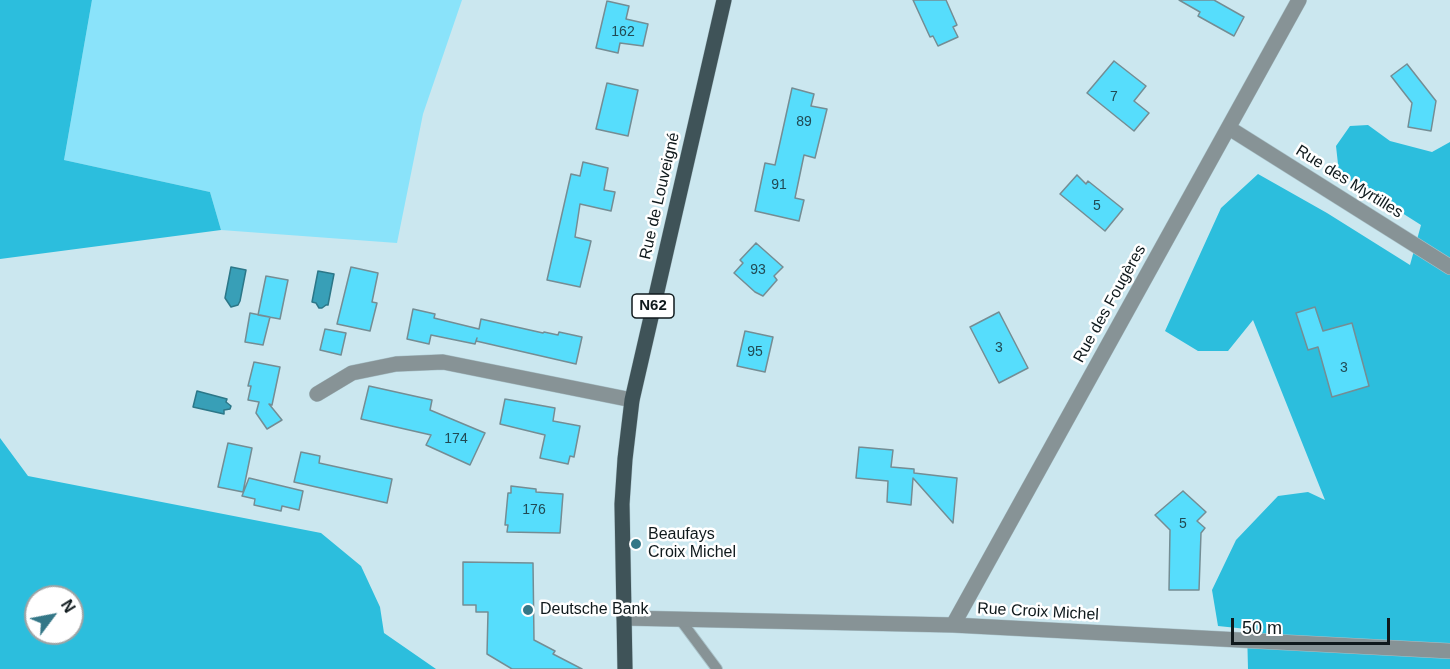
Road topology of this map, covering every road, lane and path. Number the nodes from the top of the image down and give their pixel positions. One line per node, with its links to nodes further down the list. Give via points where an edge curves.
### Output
1 (723, 0): 6 (main road, Rue de Louveigné / N62)
2 (1299, 0): 3 (street, Rue des Fougères)
3 (1229, 128): 4 (street, Rue des Myrtilles); 9 (street, Rue des Fougères)
4 (1450, 267)
5 (317, 394): 6 (street, via 352,373 396,364 442,362)
6 (632, 400): 7 (main road, Rue de Louveigné / N62, via 622,504)
7 (624, 618): 8 (street, Rue Croix Michel); 11 (main road, N62)
8 (679, 618): 9 (street, Rue Croix Michel); 12 (lane)
9 (952, 625): 10 (street, Rue Croix Michel)
10 (1450, 651)
11 (625, 669)
12 (717, 669)

